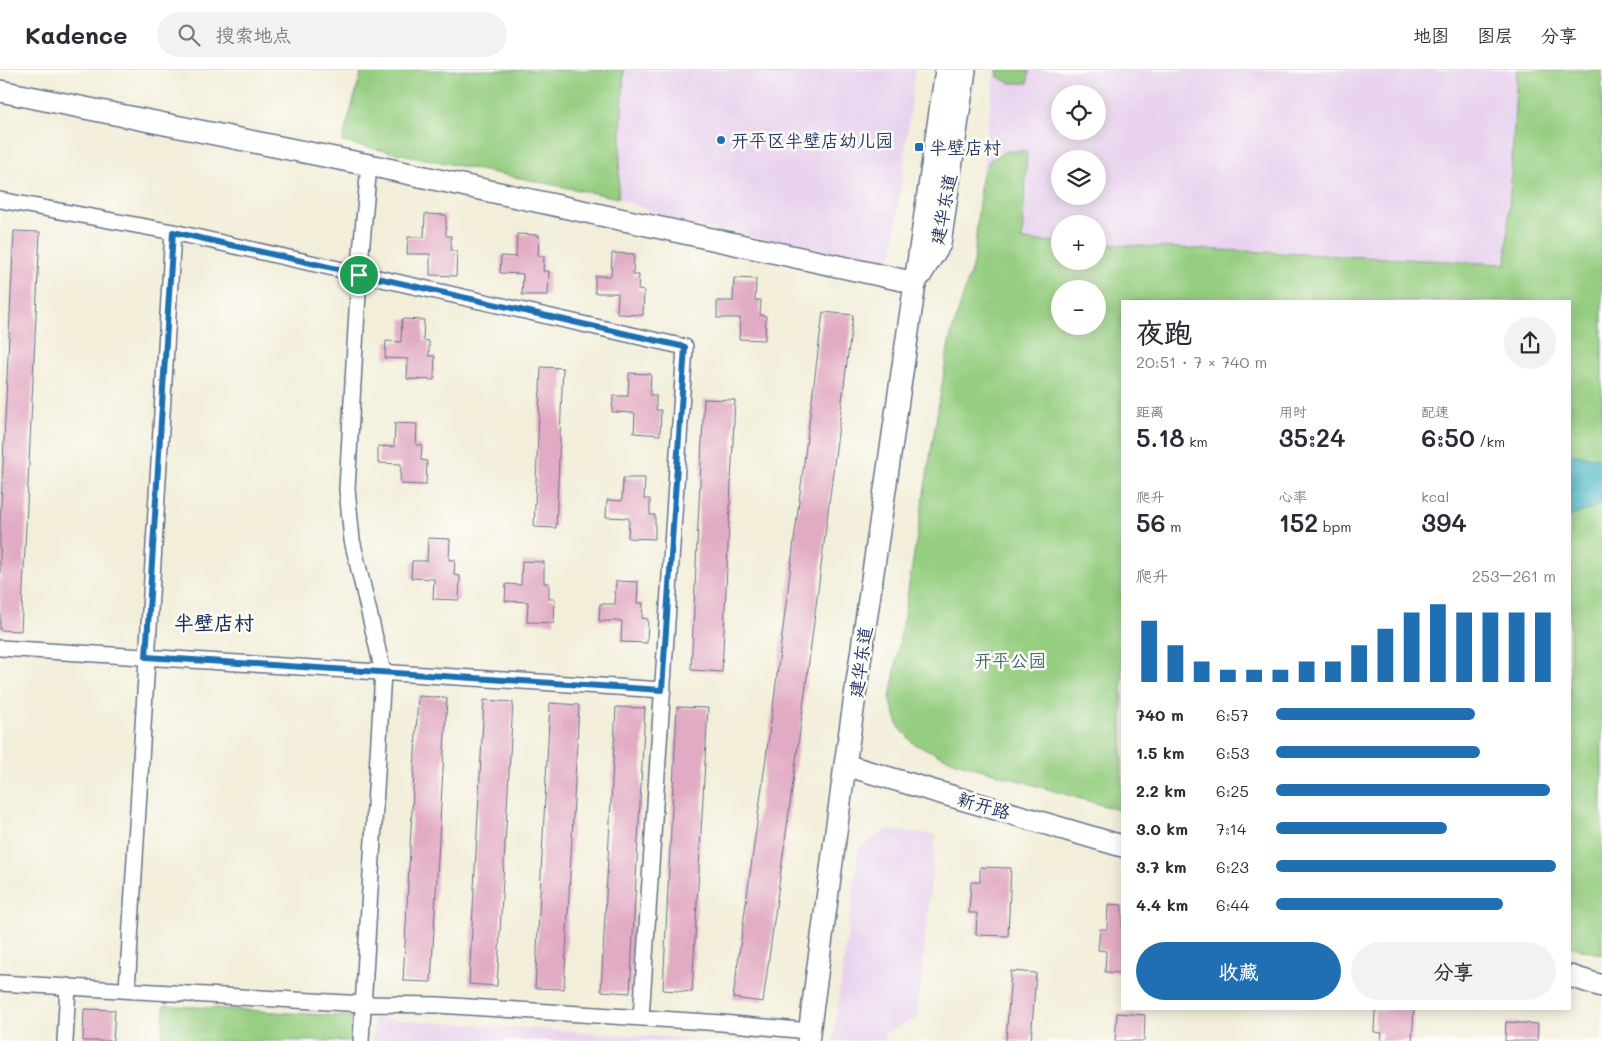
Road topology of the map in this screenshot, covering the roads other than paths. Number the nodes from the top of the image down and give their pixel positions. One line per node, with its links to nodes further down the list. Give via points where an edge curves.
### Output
1 (946, 70): 8 (main road, 建华东道)
2 (965, 70): 8 (main road, 建华东道, via 940,244)
3 (0, 90): 4 (main road)
4 (369, 165): 7 (street); 8 (main road)
5 (0, 200): 6 (street)
6 (173, 232): 7 (street); 10 (street)
7 (359, 275): 11 (street, via 347,504 352,540); 12 (street, via 685,347)
8 (916, 283): 13 (main road, 建华东道)
9 (0, 648): 10 (street)
10 (146, 657): 11 (street); 19 (street)
11 (383, 672): 12 (street); 20 (street)
12 (662, 690): 21 (street)
13 (845, 765): 14 (main road, 新开路); 22 (main road, 建华东道)
14 (1121, 846)
15 (1571, 976): 18 (main road)
16 (0, 983): 17 (street)
17 (68, 986): 19 (street); 23 (street)
18 (1602, 986)
19 (127, 990): 20 (street)
20 (363, 1004): 21 (street, via 438,1005); 24 (street)
21 (641, 1018): 22 (street)
22 (808, 1036)
23 (65, 1041)
24 (361, 1041)

